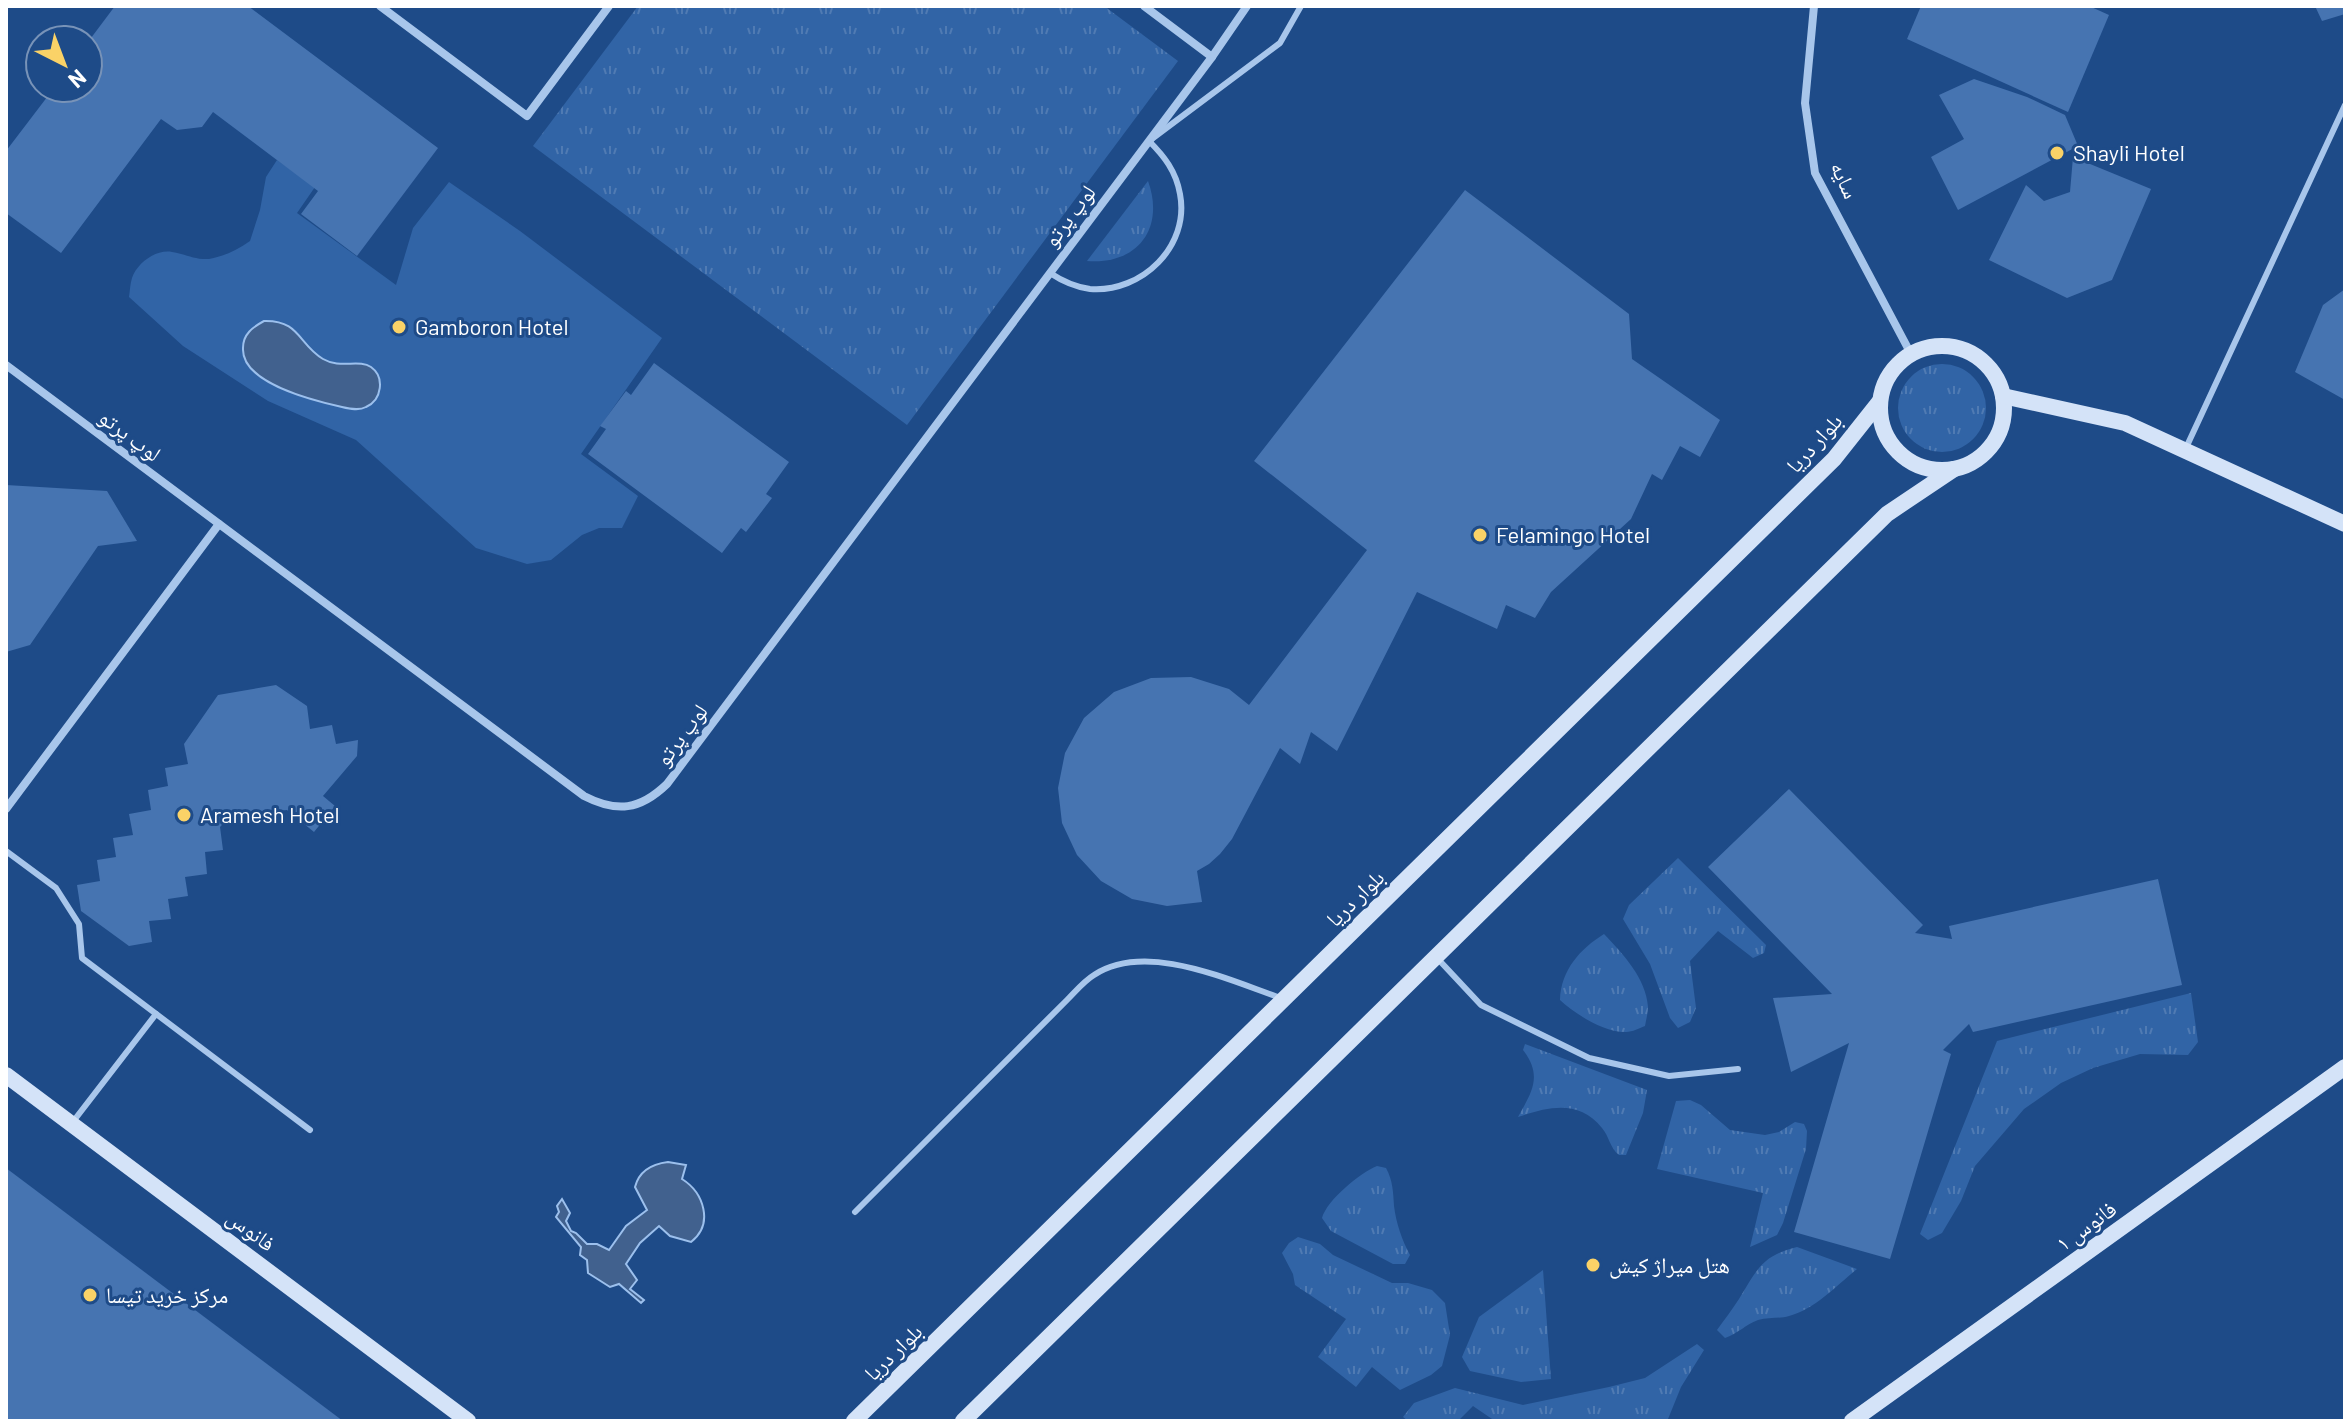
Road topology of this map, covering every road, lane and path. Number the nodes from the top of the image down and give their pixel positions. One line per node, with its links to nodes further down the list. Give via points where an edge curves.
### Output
1 (380, 6): 2 (street, via 527,116)
2 (609, 6)
3 (1144, 6): 7 (street)
4 (1247, 6): 7 (street, لوپ پرتو)
5 (1301, 6): 9 (lane, via 1280,43)
6 (1814, 6): 11 (street, سایه, via 1805,103 1815,173)
7 (1212, 57): 9 (street, لوپ پرتو)
8 (2345, 105): 15 (lane)
9 (1149, 141): 10 (street, لوپ پرتو); 10 (lane, via 1164,155 1181,195 1181,217 1165,256 1131,283 1110,288 1089,289)
10 (1050, 273): 17 (street, لوپ پرتو, via 667,784 637,805 600,805 584,796)
11 (1911, 354): 13 (main road, via 1949,346 1968,351 1996,377); 14 (main road, via 1885,382)
12 (6, 365): 17 (street, لوپ پرتو)
13 (2003, 396): 15 (main road, via 2125,423); 16 (main road, via 1998,434 1972,462)
14 (1880, 401): 16 (main road, via 1880,420 1899,454 1915,465); 22 (main road, بلوار دریا, via 1834,459)
15 (2185, 450): 18 (main road)
16 (1954, 469): 21 (main road, via 1887,514)
17 (219, 524): 19 (street)
18 (2345, 524)
19 (6, 809)
20 (6, 851): 23 (lane, via 56,888 79,924 82,958)
21 (1436, 957): 25 (lane, via 1481,1005 1589,1058 1669,1076); 32 (main road)
22 (1284, 999): 29 (lane, via 1163,963 1126,961 1095,974); 31 (main road, بلوار دریا)
23 (156, 1014): 27 (lane); 28 (lane)
24 (2345, 1067): 33 (main road, فانوس ۱)
25 (1738, 1069)
26 (6, 1075): 27 (main road, فانوس)
27 (72, 1123): 30 (main road, فانوس)
28 (310, 1130)
29 (855, 1212)
30 (468, 1421)
31 (854, 1421)
32 (963, 1421)
33 (1852, 1421)

